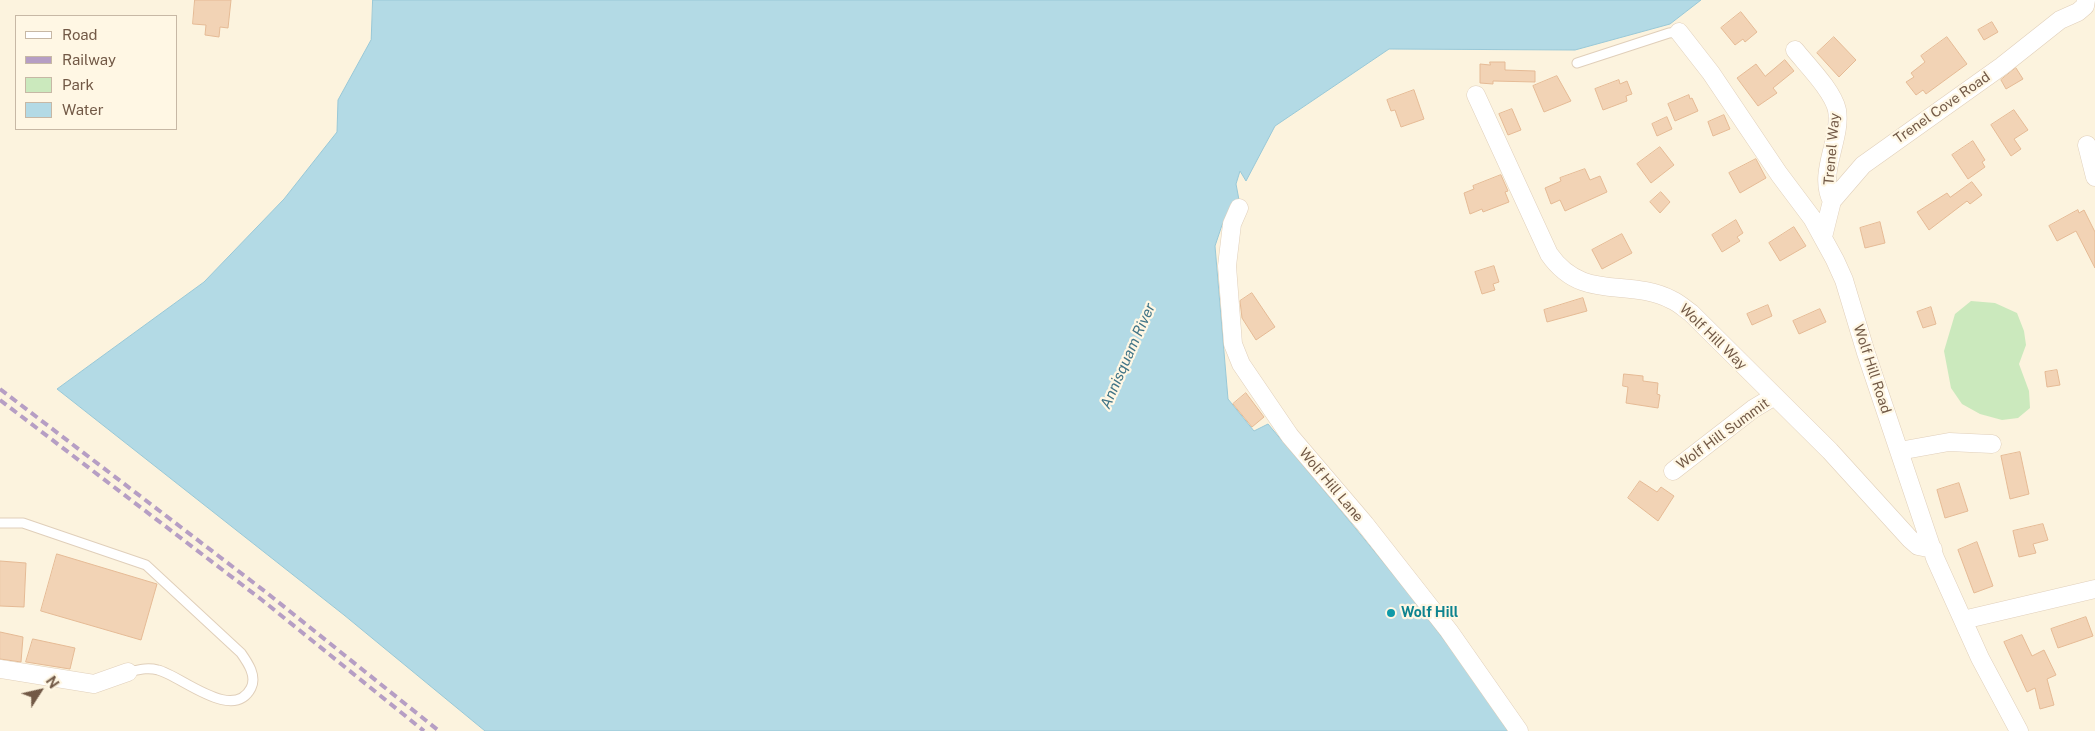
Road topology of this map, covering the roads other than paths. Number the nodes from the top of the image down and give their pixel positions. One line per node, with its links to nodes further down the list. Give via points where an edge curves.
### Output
1 (2086, 0): 8 (street, Trenel Cove Road, via 2078,12 2060,20 2002,66 1877,154 1857,171)
2 (1680, 32): 4 (lane); 10 (street, Wolf Hill Road)
3 (1795, 50): 8 (street, Trenel Way, via 1831,96 1837,112 1828,167 1828,193)
4 (1577, 63)
5 (1476, 95): 11 (street, Wolf Hill Way, via 1549,254 1560,268 1581,282 1652,293 1673,300)
6 (2087, 146): 7 (street)
7 (2095, 177)
8 (1832, 201): 10 (street, Trenel Cove Road)
9 (1239, 208): 21 (street, Wolf Hill Lane, via 1232,224 1227,266 1234,344 1241,364 1290,436 1437,616)
10 (1823, 237): 13 (street, Wolf Hill Road, via 1844,280)
11 (1773, 397): 14 (street, Wolf Hill Summit); 16 (street, Wolf Hill Way, via 1830,451 1910,539 1918,546)
12 (1992, 444): 13 (street, via 1950,442)
13 (1899, 452): 16 (street, Wolf Hill Road)
14 (1673, 471)
15 (0, 523): 20 (lane, via 23,523 146,565 241,653 250,667 254,683 249,692 233,701 216,699 160,670 145,668)
16 (1932, 549): 18 (street, Wolf Hill Road)
17 (2095, 589): 18 (street)
18 (1962, 620): 22 (street, Wolf Hill Road)
19 (0, 669): 20 (street, via 94,684)
20 (128, 672)
21 (1519, 731)
22 (2019, 731)

